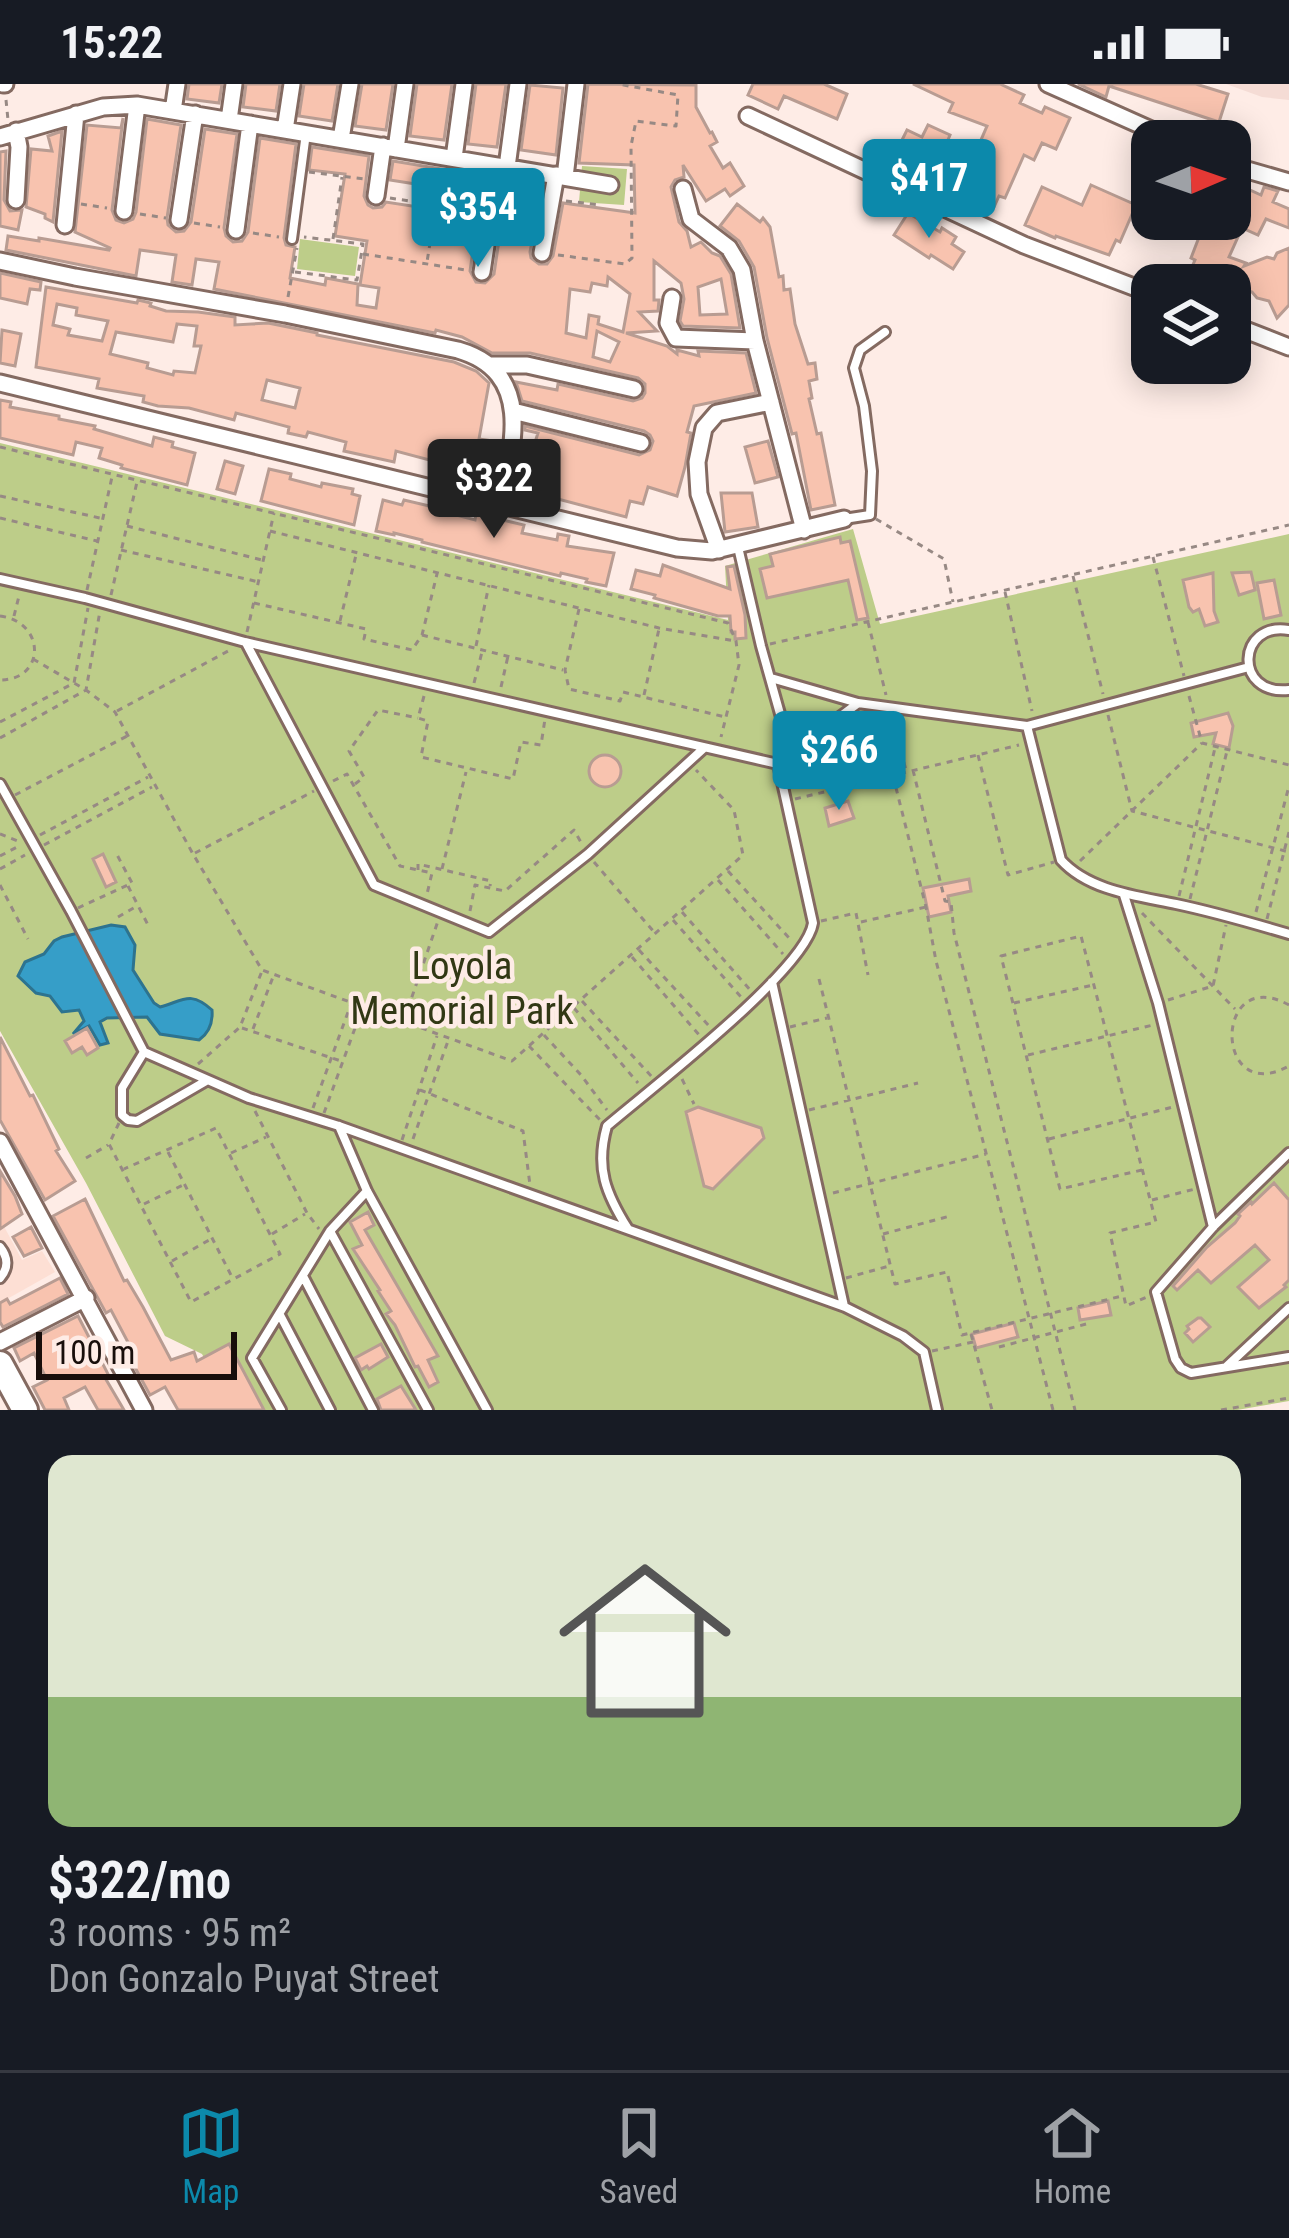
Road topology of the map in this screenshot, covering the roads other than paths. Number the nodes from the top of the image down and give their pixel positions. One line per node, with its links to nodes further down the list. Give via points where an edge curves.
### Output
1 (177, 84): 11 (street)
2 (234, 84): 15 (street)
3 (292, 84): 18 (street)
4 (350, 84): 21 (street)
5 (405, 84): 22 (street)
6 (464, 84): 23 (street)
7 (518, 84): 24 (street)
8 (577, 84): 26 (street)
9 (1048, 84): 16 (street)
10 (137, 105): 11 (street); 12 (street); 32 (street)
11 (173, 111): 13 (street)
12 (76, 114): 20 (street); 34 (street)
13 (195, 114): 15 (street); 33 (street)
14 (748, 116): 40 (street)
15 (229, 120): 17 (street)
16 (1131, 121)
17 (250, 124): 18 (street); 35 (street)
18 (285, 130): 19 (street)
19 (306, 133): 21 (street); 36 (lane)
20 (8, 134): 31 (street, via 19,147)
21 (341, 139): 22 (street)
22 (390, 147): 23 (street); 29 (street)
23 (454, 158): 24 (street)
24 (502, 166): 26 (street); 39 (street)
25 (1251, 171): 27 (street)
26 (560, 176): 28 (street); 37 (street)
27 (1289, 182)
28 (610, 185)
29 (377, 188)
30 (683, 189): 44 (street, via 691,219 738,261)
31 (16, 200)
32 (124, 211)
33 (179, 220)
34 (65, 225)
35 (236, 230)
36 (292, 237)
37 (542, 253)
38 (0, 261): 46 (street, via 458,350)
39 (482, 272)
40 (1131, 286)
41 (672, 298): 44 (street, via 668,323 676,338)
42 (885, 332): 53 (lane, via 860,350 854,368 872,471 870,515)
43 (1251, 332): 45 (street)
44 (755, 341): 49 (street)
45 (1289, 347)
46 (491, 365): 48 (street); 50 (street)
47 (0, 383): 52 (street)
48 (634, 389)
49 (771, 402): 54 (street); 56 (street, via 717,413 704,428 699,494)
50 (513, 411): 51 (street); 52 (street)
51 (641, 443)
52 (499, 504): 56 (street, via 664,546)
53 (844, 519): 54 (street)
54 (804, 530): 55 (street)
55 (738, 547): 56 (street); 61 (lane)
56 (719, 550)
57 (0, 579): 59 (lane)
58 (1289, 630): 60 (lane, via 1262,634)
59 (245, 642): 65 (lane); 65 (lane, via 374,885 489,932)
60 (1249, 668): 62 (lane, via 1266,688); 64 (lane)
61 (769, 677): 63 (lane); 66 (lane)
62 (1289, 690)
63 (858, 703): 64 (lane); 66 (lane)
64 (1031, 725): 69 (lane, via 1061,860)
65 (704, 748): 67 (lane)
66 (791, 753): 67 (lane)
67 (778, 764): 71 (lane, via 813,923 801,951)
68 (0, 784): 72 (lane)
69 (1124, 895): 70 (lane); 78 (lane)
70 (1289, 934)
71 (772, 982): 79 (lane, via 610,1123 600,1149 608,1196); 85 (lane)
72 (143, 1052): 73 (lane); 73 (lane, via 122,1088 128,1120)
73 (206, 1081): 74 (lane)
74 (338, 1126): 77 (lane); 79 (lane)
75 (0, 1142): 84 (street)
76 (1289, 1153): 78 (lane)
77 (367, 1191): 80 (lane); 98 (lane)
78 (1213, 1227): 91 (lane, via 1156,1292 1181,1368)
79 (628, 1230): 85 (lane)
80 (328, 1235): 82 (lane); 97 (lane)
81 (0, 1247): 83 (lane, via 7,1268)
82 (304, 1276): 87 (lane); 96 (lane)
83 (0, 1278)
84 (86, 1298): 88 (street); 93 (street)
85 (845, 1307): 99 (lane, via 924,1352)
86 (1289, 1308): 91 (lane)
87 (279, 1313): 94 (lane, via 252,1358); 95 (lane)
88 (0, 1342)
89 (1289, 1357): 91 (lane)
90 (0, 1364): 92 (main road)
91 (1225, 1368)
92 (25, 1410)
93 (144, 1410)
94 (281, 1410)
95 (330, 1410)
96 (374, 1410)
97 (428, 1410)
98 (487, 1410)
99 (937, 1410)

